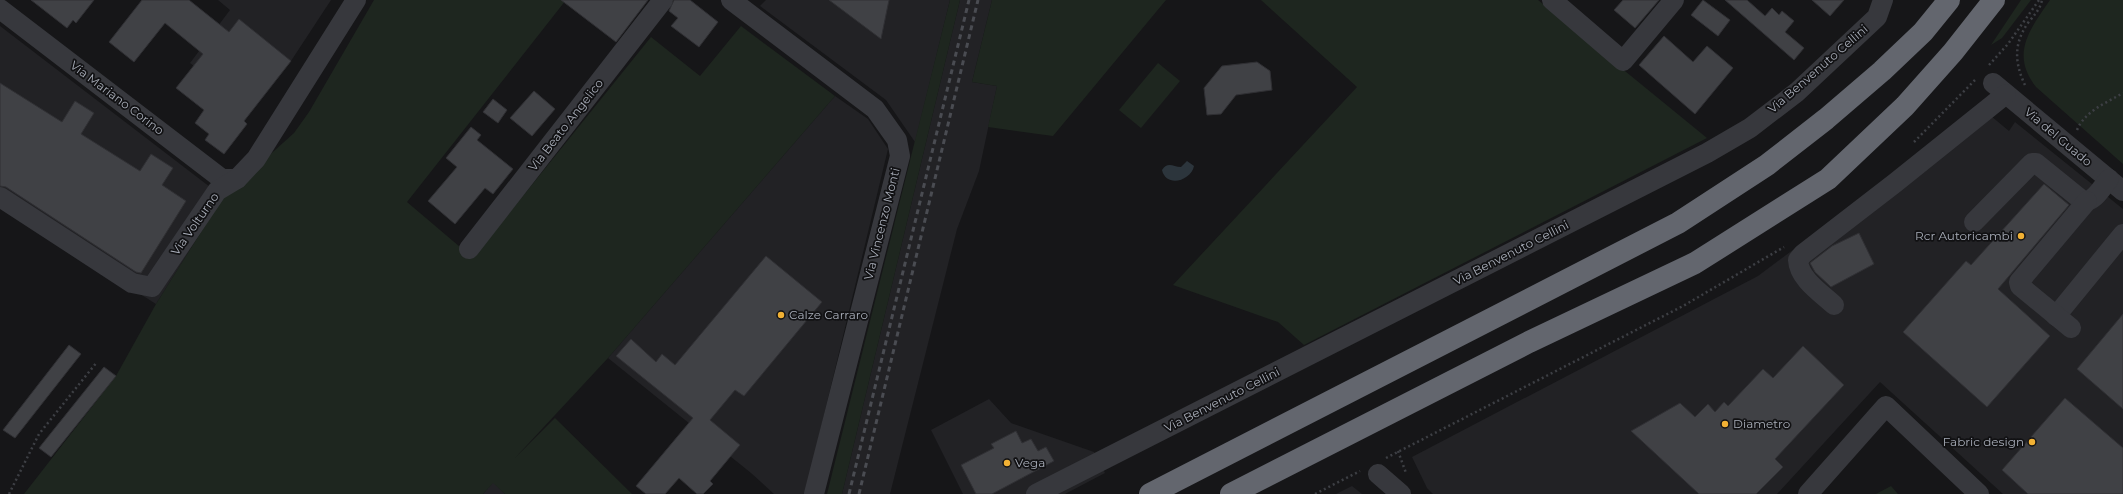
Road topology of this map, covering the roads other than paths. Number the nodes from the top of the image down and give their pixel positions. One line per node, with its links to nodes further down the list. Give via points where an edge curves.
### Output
1 (356, 0): 10 (street, Via Volturno, via 256,159)
2 (663, 0): 16 (street, Via Beato Angelico)
3 (731, 0): 20 (street, Via Vincenzo Monti, via 875,109 897,140 900,156)
4 (1552, 0): 5 (street, via 1623,61)
5 (1674, 0)
6 (1882, 0): 21 (street, Via Benvenuto Cellini, via 1877,17 1858,36 1797,92 1750,128 1700,157)
7 (1949, 0): 22 (highway, via 1923,32 1826,119 1767,165 1678,223)
8 (1994, 0): 23 (highway, via 1953,52 1905,106 1828,179 1695,263 1529,342)
9 (0, 9): 10 (street, Via Mariano Corino, via 222,179)
10 (237, 179): 12 (street, Via Volturno, via 216,191 152,288 132,283)
11 (2116, 185): 13 (street); 17 (street, Via del Guado, via 2000,89 1800,257 1798,267 1805,277)
12 (0, 197)
13 (2087, 202): 14 (street, via 2036,163 2032,163); 15 (street, via 2019,282 2020,286 2063,322)
14 (1974, 222)
15 (2123, 234)
16 (469, 249)
17 (1834, 305)
18 (1378, 474): 19 (street)
19 (1398, 493)
20 (814, 494)
21 (1036, 494)
22 (1150, 494)
23 (1231, 494)
24 (1808, 494): 25 (street, via 1886,406)
25 (1979, 494)

